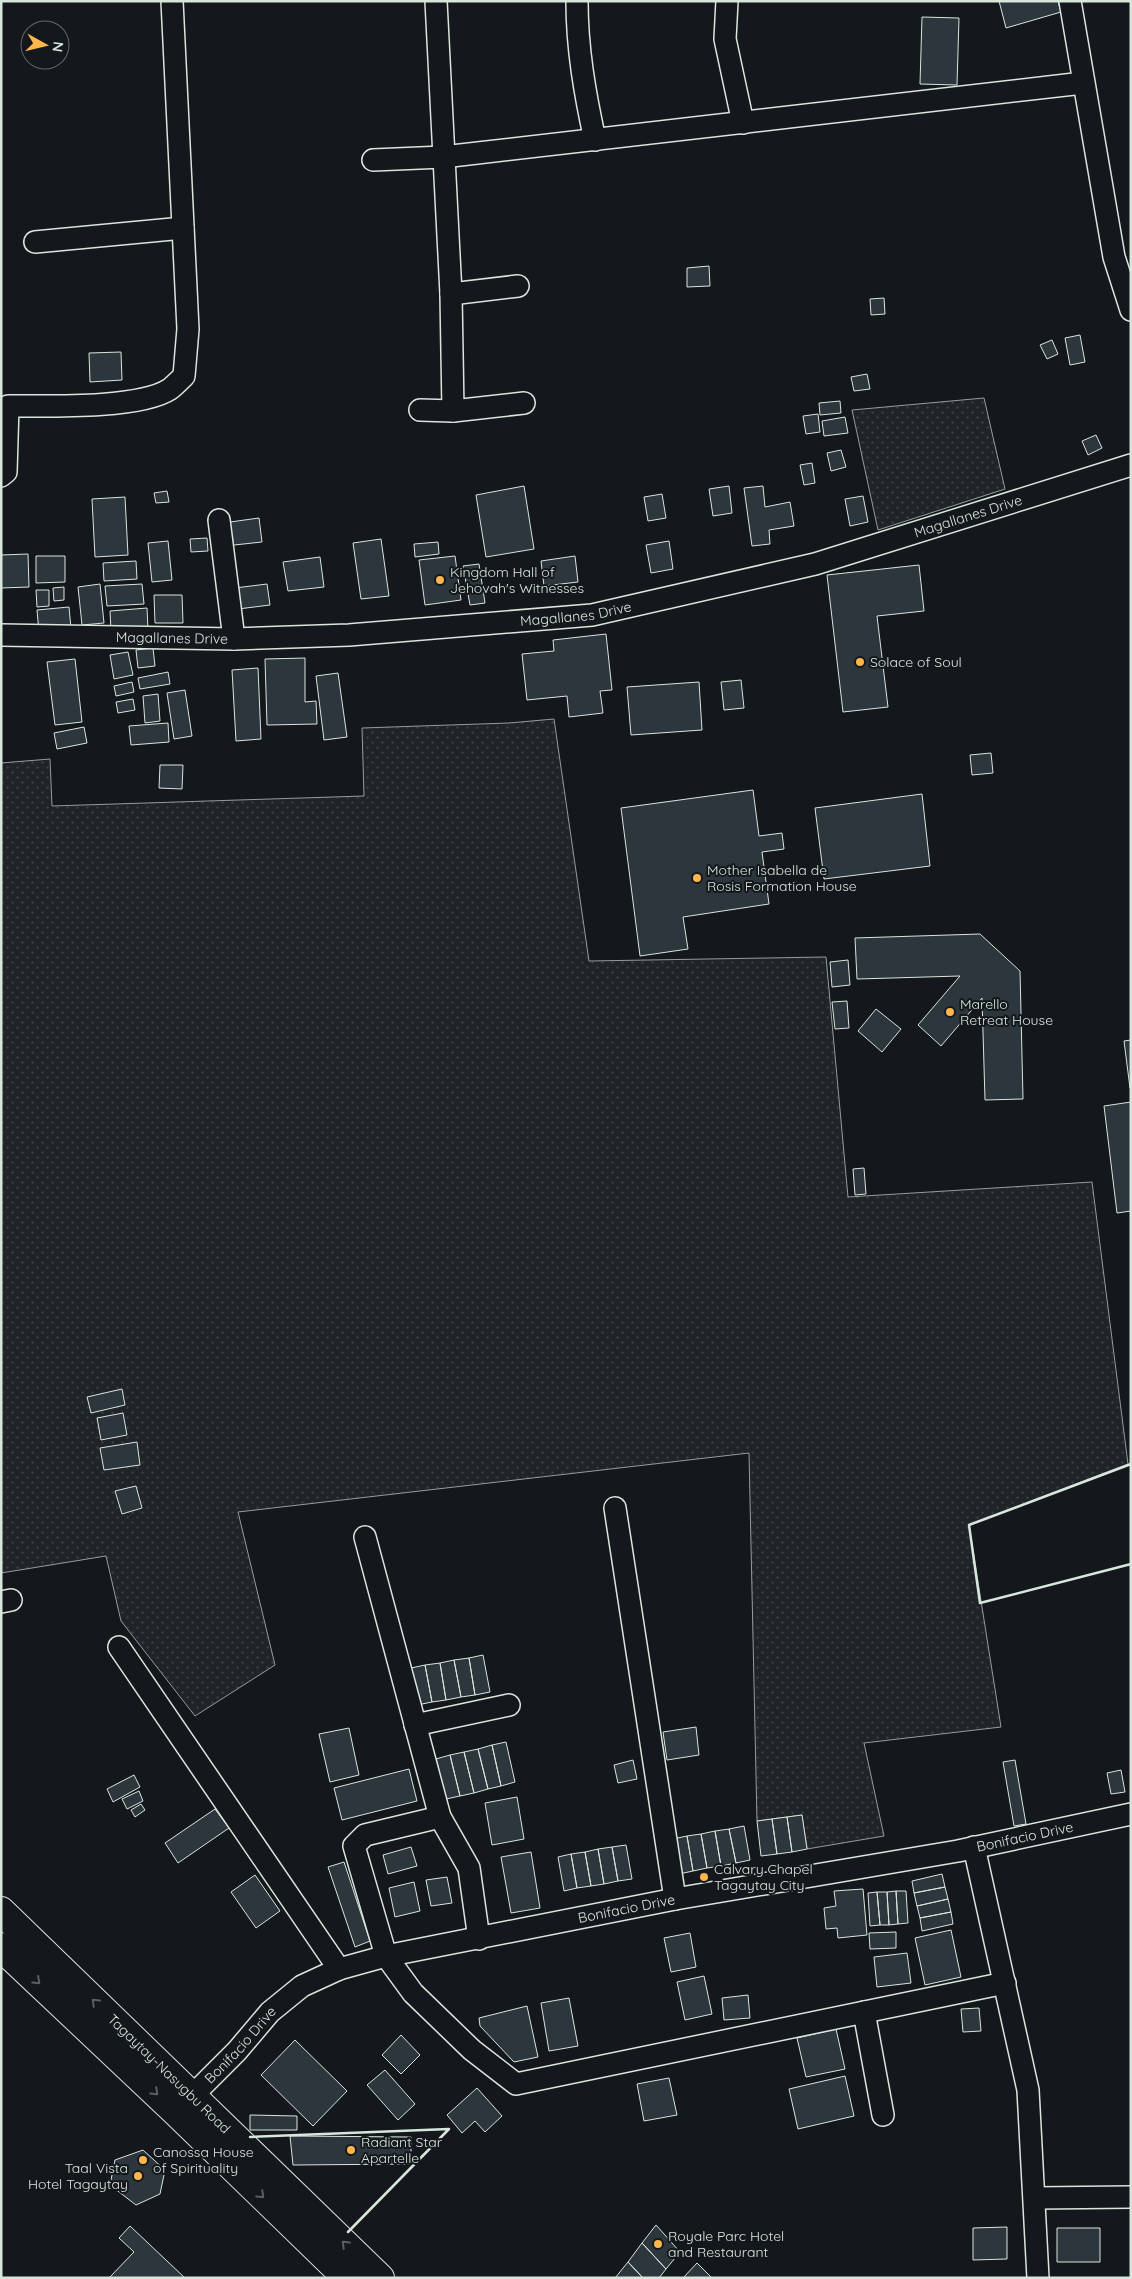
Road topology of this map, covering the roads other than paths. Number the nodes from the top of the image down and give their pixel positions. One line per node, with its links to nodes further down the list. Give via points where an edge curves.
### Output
1 (172, 1): 11 (street)
2 (436, 1): 9 (street)
3 (577, 1): 8 (street, via 583,88)
4 (727, 1): 7 (street, via 726,39)
5 (1070, 1): 6 (street)
6 (1083, 83): 7 (street); 15 (street, via 1114,257)
7 (743, 123): 8 (street)
8 (595, 140): 9 (street)
9 (443, 157): 10 (street); 14 (street)
10 (373, 160)
11 (183, 228): 12 (street); 20 (street, via 188,330 184,376 169,390 142,399 85,405 8,406 6,472)
12 (35, 242)
13 (518, 286): 14 (street)
14 (451, 294): 18 (street)
15 (1131, 310)
16 (524, 403): 18 (street)
17 (420, 410): 18 (street)
18 (453, 411)
19 (1131, 465): 23 (street, Magallanes Drive, via 815,564 592,615 349,635)
20 (1, 476)
21 (219, 520): 23 (street)
22 (1, 635): 23 (street, Magallanes Drive)
23 (234, 639)
24 (614, 1508): 32 (street)
25 (365, 1537): 28 (street)
26 (119, 1647): 37 (street)
27 (509, 1705): 28 (street)
28 (416, 1725): 30 (street)
29 (1131, 1814): 31 (street, Bonifacio Drive)
30 (440, 1817): 34 (street, via 469,1868); 36 (street, via 365,1835 354,1846)
31 (974, 1847): 32 (street, Bonifacio Drive); 38 (street)
32 (675, 1899): 34 (street, Bonifacio Drive)
33 (1, 1911): 40 (main road, Tagaytay-Nasugbu Road, one-way to 33)
34 (479, 1938): 36 (street, Bonifacio Drive)
35 (1, 1947): 40 (main road, Tagaytay-Nasugbu Road, one-way to 40)
36 (386, 1956): 37 (street, Bonifacio Drive); 39 (street, via 413,1993 472,2050 516,2084)
37 (339, 1969): 40 (street, Bonifacio Drive, via 302,1986 270,2012 237,2051)
38 (1005, 1983): 39 (street); 43 (street, via 1028,2090)
39 (864, 2012): 41 (street)
40 (184, 2104): 44 (main road, Tagaytay-Nasugbu Road, one-way to 44); 45 (main road, Tagaytay-Nasugbu Road, one-way to 40)
41 (883, 2115)
42 (1131, 2197): 43 (street)
43 (1035, 2198): 46 (street)
44 (347, 2278)
45 (380, 2278)
46 (1038, 2278)

